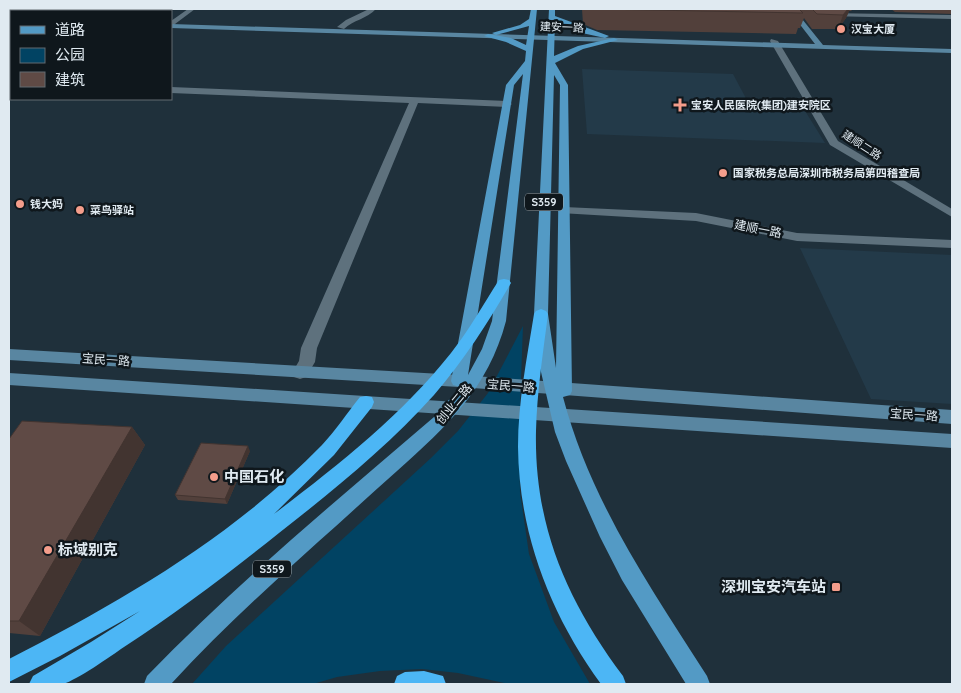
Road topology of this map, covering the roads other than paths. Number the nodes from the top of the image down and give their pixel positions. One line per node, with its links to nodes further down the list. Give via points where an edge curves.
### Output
1 (192, 9): 11 (street)
2 (373, 9): 12 (street, via 346,21)
3 (534, 9): 10 (main road, 创业二路 / S359)
4 (552, 9): 8 (main road, S359)
5 (793, 11): 6 (street); 19 (main road)
6 (804, 13)
7 (824, 13): 9 (street)
8 (552, 17): 15 (main road, S359); 16 (main road)
9 (952, 17)
10 (533, 20): 13 (main road, via 522,27); 14 (main road, 创业二路 / S359)
11 (172, 24): 12 (main road, 建安一路); 13 (main road, 建安一路)
12 (341, 27): 13 (main road, 建安一路)
13 (492, 34): 14 (main road, 建安一路); 22 (main road, via 508,40)
14 (531, 35): 15 (main road, 建安一路); 22 (main road, 创业二路 / S359)
15 (551, 36): 16 (main road, 建安一路); 17 (main road, 建安一路); 23 (main road, S359)
16 (605, 36): 18 (main road, 建安一路)
17 (614, 40): 18 (main road, 建安一路); 23 (main road, via 563,53)
18 (775, 43): 19 (main road, 建安一路); 28 (street, 建顺二路, via 834,144)
19 (820, 44): 20 (main road, 建安一路); 21 (main road, 建安一路)
20 (952, 47)
21 (952, 51)
22 (529, 56): 26 (main road, via 510,85); 30 (main road, 创业二路 / S359)
23 (550, 62): 27 (main road, via 564,85); 31 (main road, S359)
24 (172, 90): 25 (street)
25 (415, 100): 26 (street); 33 (street)
26 (507, 104): 35 (main road)
27 (564, 211): 29 (street, 建顺一路, via 696,217 797,237); 36 (main road)
28 (952, 214)
29 (952, 244)
30 (504, 283): 41 (highway, via 481,324 452,363 411,410 363,454 181,596 119,638); 42 (main road, 创业二路 / S359, via 495,338 484,364 461,398 418,443 257,583)
31 (541, 314): 45 (highway, via 527,446 532,511 560,600); 46 (main road, S359, via 549,372 575,461 629,573)
32 (9, 354): 33 (main road, 宝民一路)
33 (300, 373): 35 (main road, 宝民一路)
34 (9, 379): 37 (main road, 宝民一路)
35 (459, 382): 36 (main road, 宝民一路)
36 (564, 390): 38 (main road, 宝民一路)
37 (366, 402): 39 (main road, 宝民一路); 40 (highway, via 329,449 290,488 216,549 169,583)
38 (952, 418)
39 (952, 441)
40 (9, 671)
41 (41, 684)
42 (155, 684)
43 (405, 684): 44 (highway)
44 (435, 684)
45 (615, 684)
46 (699, 684)

